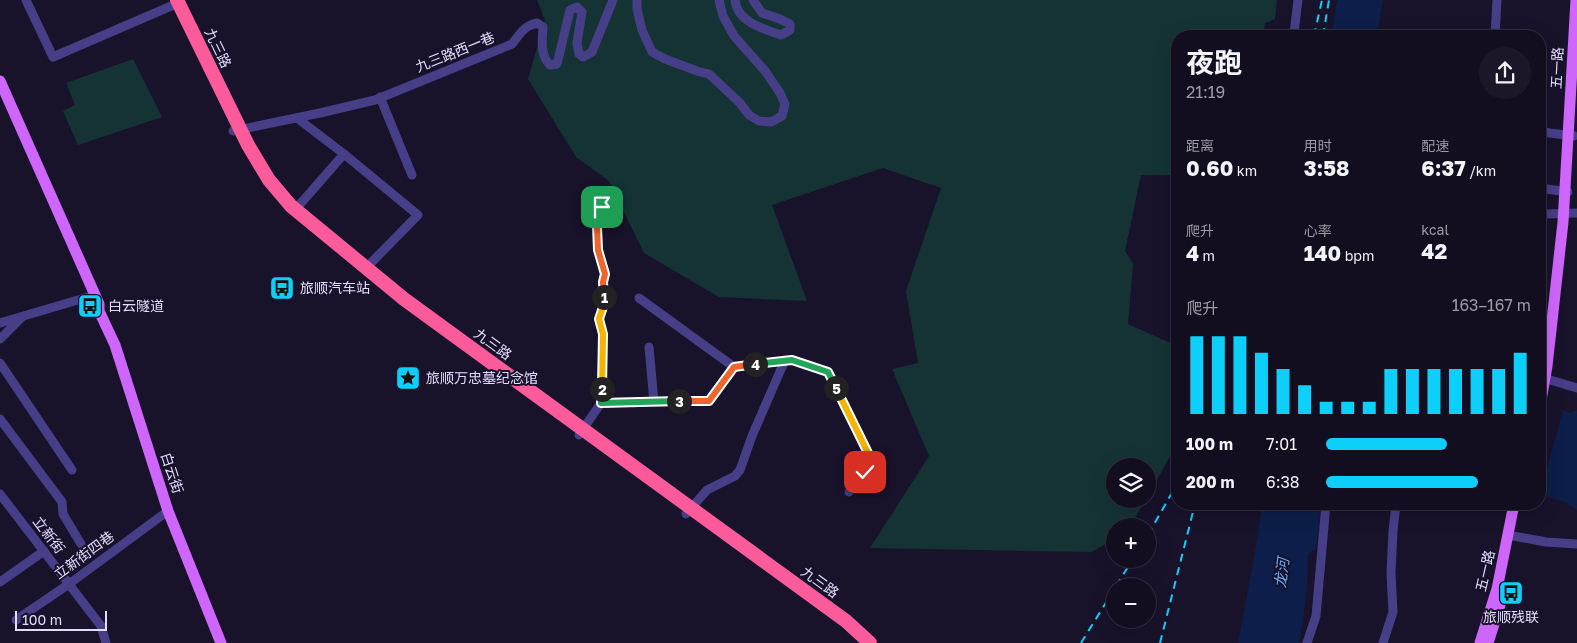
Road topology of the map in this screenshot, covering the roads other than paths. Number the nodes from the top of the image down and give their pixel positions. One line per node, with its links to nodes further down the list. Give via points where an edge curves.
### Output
1 (26, 0): 11 (street, via 53,57)
2 (613, 0): 15 (street, 九三路西一巷, via 592,52 583,57 579,54 578,43 582,12 577,6 570,10 557,64 550,65 545,60 543,26 538,23 529,25 512,44)
3 (637, 0): 4 (street, via 642,30 652,52 709,74 749,115 771,122 782,116 785,104 780,92 734,36)
4 (719, 0)
5 (735, 0): 6 (street, via 736,7 745,18 760,27 781,35 790,30 790,24 762,13)
6 (754, 0)
7 (1298, 0): 12 (street)
8 (1497, 0): 13 (street)
9 (1568, 0): 20 (main road, 五一路)
10 (1576, 0): 20 (main road, 五一路)
11 (174, 2): 18 (highway, 九三路)
12 (1294, 30)
13 (1495, 30)
14 (0, 81): 30 (main road, 白云街)
15 (380, 97): 17 (street, 九三路西一巷); 22 (street)
16 (0, 98): 30 (main road, 白云街)
17 (297, 118): 18 (street, 九三路西一巷); 21 (street)
18 (236, 130): 26 (highway, 九三路, via 269,180); 46 (highway, 九三路, via 255,173 291,215 403,306)
19 (1546, 132): 20 (street)
20 (1568, 135): 24 (main road, 五一路)
21 (344, 154): 26 (street); 29 (street, via 418,215)
22 (412, 175)
23 (1546, 189): 24 (street)
24 (1564, 191): 27 (main road, 五一路)
25 (602, 207): 44 (street, via 597,226 598,250 605,274 604,304 599,319 603,334)
26 (295, 210): 29 (highway, 九三路)
27 (1555, 213): 28 (street); 32 (main road, 五一路); 35 (main road, 五一路)
28 (1577, 213)
29 (366, 268): 46 (highway, 九三路)
30 (92, 296): 33 (street); 56 (main road, 白云街, via 93,308 99,311 115,346)
31 (639, 298): 40 (street)
32 (1546, 300)
33 (23, 316): 34 (street); 36 (street)
34 (0, 322)
35 (1546, 327)
36 (0, 339)
37 (649, 347): 43 (street)
38 (785, 360): 40 (street); 47 (street, via 828,372); 57 (street, via 740,470 730,480 707,490)
39 (0, 363): 48 (street)
40 (734, 367): 43 (street, via 709,401)
41 (1546, 379): 42 (street)
42 (1577, 388)
43 (654, 402): 44 (street)
44 (601, 403): 46 (street)
45 (0, 419): 59 (street, via 62,502 63,514)
46 (581, 432): 57 (highway, 九三路)
47 (869, 455): 49 (street); 50 (street, via 865,472)
48 (72, 470)
49 (878, 472)
50 (849, 492)
51 (0, 494): 61 (street, 立新街)
52 (1325, 510): 69 (street, via 1316,616)
53 (1395, 510): 70 (street, via 1391,573 1393,612)
54 (1514, 510): 58 (main road, 五一路)
55 (1520, 510): 58 (main road, 五一路)
56 (168, 511): 63 (street, 立新街四巷); 65 (main road, 白云街)
57 (689, 511): 67 (highway, 九三路); 68 (highway, 九三路, via 846,621)
58 (1512, 536): 60 (street); 71 (main road, 五一路); 72 (main road, 五一路, via 1504,590)
59 (81, 544)
60 (1577, 544)
61 (44, 551): 62 (street); 63 (street, 立新街)
62 (0, 582)
63 (69, 584): 64 (street, 立新街四巷); 66 (street, 立新街, via 101,626)
64 (16, 620)
65 (218, 642)
66 (106, 643)
67 (860, 643)
68 (870, 643)
69 (1308, 643)
70 (1383, 643)
71 (1480, 643)
72 (1488, 643)

